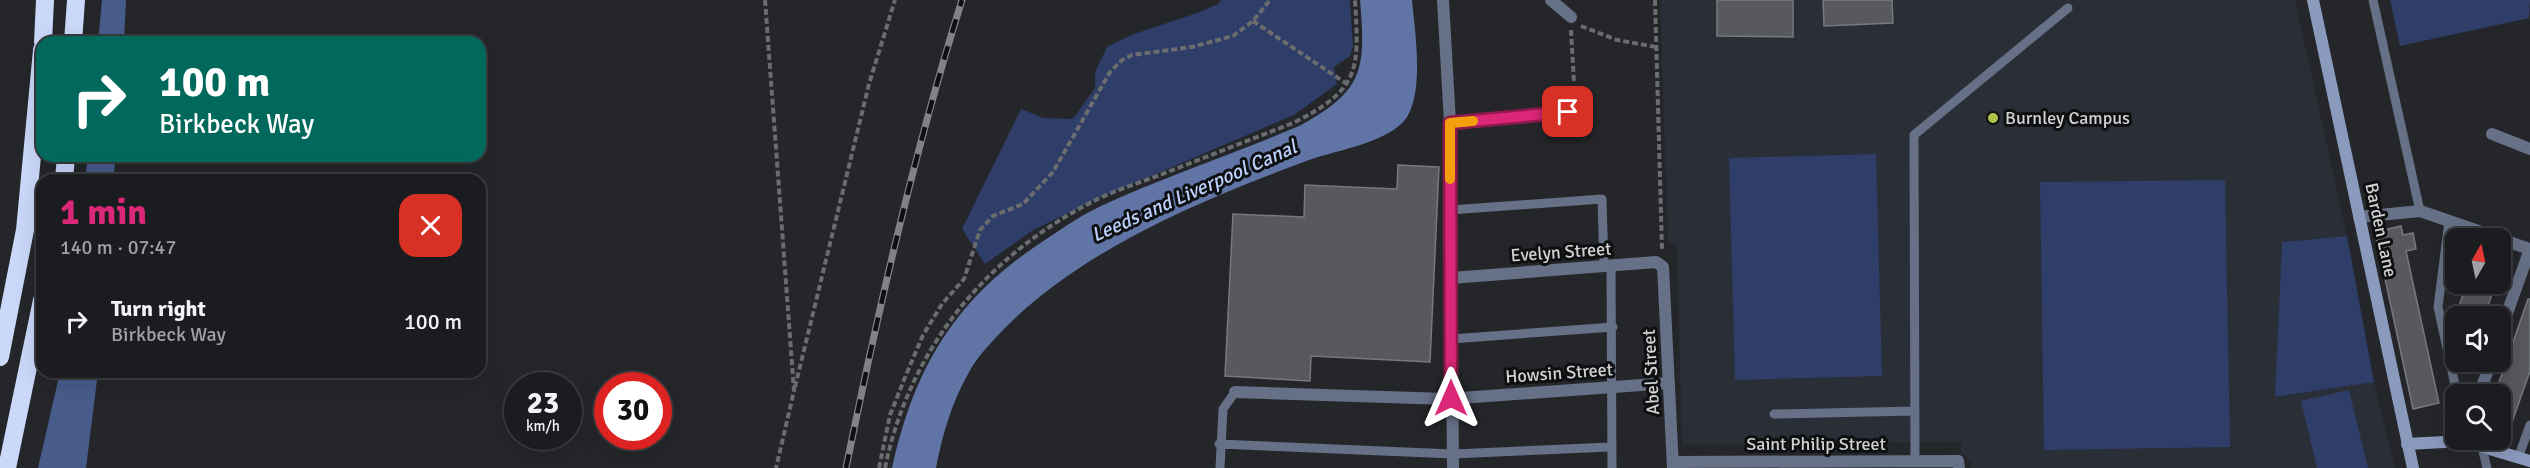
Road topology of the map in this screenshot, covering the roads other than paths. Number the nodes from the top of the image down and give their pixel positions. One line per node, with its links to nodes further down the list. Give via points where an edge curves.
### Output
1 (45, 0): 9 (highway)
2 (76, 0): 10 (highway)
3 (1443, 0): 13 (street)
4 (1551, 0): 8 (street)
5 (2313, 0): 18 (street, Barden Lane)
6 (2373, 0): 17 (lane)
7 (2068, 8): 36 (lane, via 1914,135)
8 (1571, 17)
9 (43, 36)
10 (73, 36)
11 (1566, 94): 13 (street, via 1568,112)
12 (36, 114): 30 (highway, via 25,230)
13 (1450, 123): 16 (street)
14 (2492, 134): 15 (street)
15 (2530, 148)
16 (1450, 210): 23 (lane, via 1602,199); 25 (street)
17 (2420, 211): 18 (street); 19 (street)
18 (2360, 217): 41 (street, Barden Lane)
19 (2449, 221): 20 (street); 32 (lane, via 2438,307)
20 (2469, 228)
21 (2511, 243): 22 (street)
22 (2530, 249): 26 (street)
23 (1608, 267): 24 (street, Evelyn Street, via 1656,262); 25 (street, Evelyn Street); 27 (lane)
24 (1662, 269): 31 (street, Abel Street)
25 (1451, 278): 29 (street)
26 (2510, 306)
27 (1613, 327): 29 (lane); 33 (lane)
28 (36, 329): 51 (highway)
29 (1451, 339): 35 (street)
30 (0, 357)
31 (1669, 383): 33 (street, Howsin Street); 48 (street, Abel Street)
32 (2455, 384)
33 (1613, 387): 35 (street, Howsin Street); 42 (lane)
34 (1234, 392): 35 (street, Howsin Street); 40 (lane, via 1223,409)
35 (1451, 398): 45 (street)
36 (1915, 411): 37 (lane); 47 (lane)
37 (1774, 414)
38 (2530, 425): 46 (lane)
39 (2445, 441): 41 (street)
40 (1219, 444): 45 (lane); 52 (lane)
41 (2407, 444): 55 (street, Barden Lane)
42 (1611, 447): 45 (lane); 54 (lane)
43 (2483, 450): 56 (lane)
44 (2492, 450): 46 (street)
45 (1453, 454): 53 (street)
46 (2524, 460)
47 (1915, 462): 49 (street, Saint Philip Street); 50 (street, Saint Philip Street)
48 (1673, 465): 49 (street, Saint Philip Street)
49 (1835, 465)
50 (1958, 465)
51 (7, 468)
52 (1220, 468)
53 (1453, 468)
54 (1612, 468)
55 (2413, 468)
56 (2487, 468)

